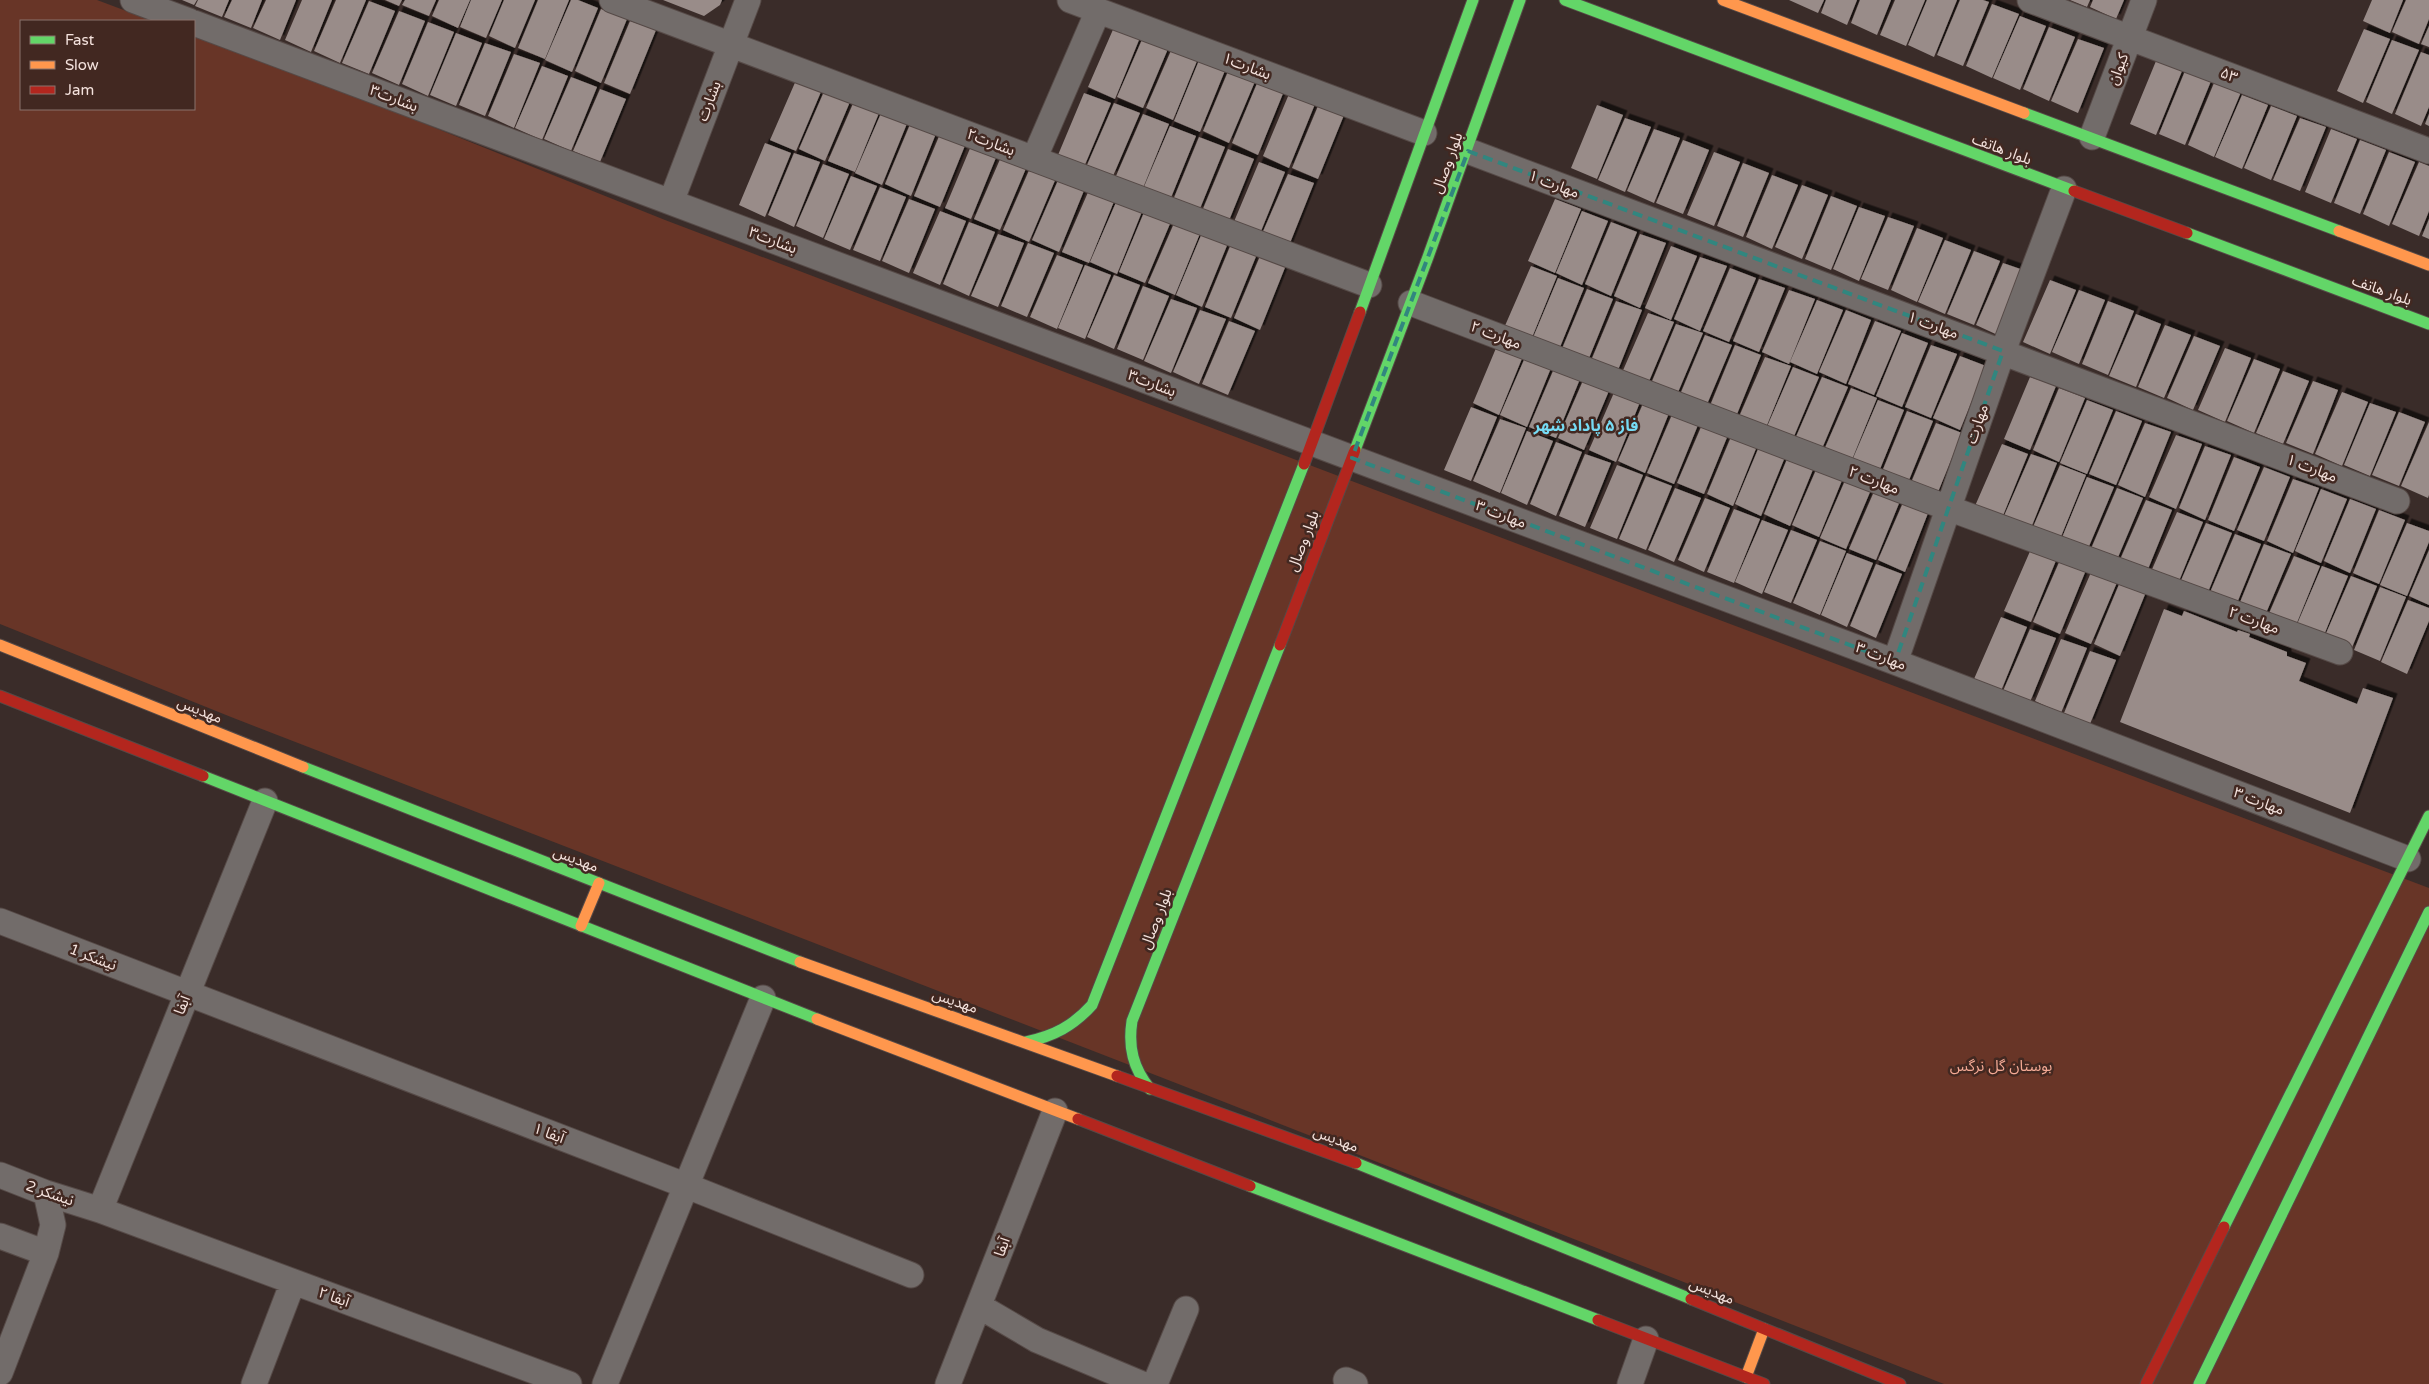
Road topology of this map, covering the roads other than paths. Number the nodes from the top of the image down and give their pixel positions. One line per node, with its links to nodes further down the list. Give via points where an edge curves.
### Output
1 (133, 0): 12 (street)
2 (612, 0): 15 (street, بشارت۲)
3 (748, 0): 15 (street, بشارت)
4 (1070, 0): 11 (street, بشارت۱)
5 (1472, 0): 16 (street, بلوار وصال)
6 (1520, 0): 18 (street, بلوار وصال)
7 (1565, 0): 21 (street, بلوار هاتف)
8 (1722, 0): 17 (street)
9 (2030, 0): 14 (street, ۵۳)
10 (2144, 0): 14 (street, کیوان)
11 (1098, 11): 16 (street, بشارت۱); 20 (street)
12 (187, 20)
13 (195, 23): 22 (street, بشارت۳)
14 (2130, 38): 17 (street, کیوان); 19 (street, ۵۳)
15 (731, 45): 20 (street, بشارت۲); 22 (street, بشارت)
16 (1424, 133): 24 (street, بلوار وصال)
17 (2092, 137): 23 (street)
18 (1468, 151): 25 (street, بلوار وصال); 27 (street, مهارت ۱)
19 (2429, 151)
20 (1034, 159): 24 (street, بشارت۲)
21 (2064, 188): 26 (street, بلوار هاتف); 27 (street, مهارت)
22 (671, 202): 28 (street, بشارت۳)
23 (2429, 265)
24 (1369, 285): 28 (street, بلوار وصال)
25 (1411, 302): 29 (street, بلوار وصال); 31 (street, مهارت ۲)
26 (2429, 324)
27 (2003, 351): 30 (street, مهارت ۱); 31 (street, مهارت)
28 (1312, 443): 29 (street, بشارت۳); 45 (street, بلوار وصال, via 1092,1005 1063,1032)
29 (1352, 458): 34 (street, مهارت ۳); 46 (street, بلوار وصال, via 1132,1021 1132,1060 1140,1078)
30 (2398, 501)
31 (1948, 508): 33 (street, مهارت ۲); 34 (street, مهارت)
32 (0, 646): 39 (street, مهدیس)
33 (2340, 652)
34 (1895, 662): 38 (street, مهارت ۳)
35 (0, 696): 36 (street)
36 (266, 801): 42 (street); 43 (street, آبفا)
37 (2429, 816): 38 (street)
38 (2408, 859): 71 (street)
39 (599, 883): 42 (street); 45 (street, مهدیس, via 824,972)
40 (2429, 912): 72 (street)
41 (0, 921): 43 (street, نیشکر 1)
42 (581, 926): 44 (street)
43 (186, 993): 49 (street, آبفا ۱); 51 (street, آبفا)
44 (764, 998): 47 (street); 49 (street)
45 (1026, 1042): 46 (street, مهدیس)
46 (1150, 1089): 58 (street, مهدیس, via 1325,1150)
47 (1055, 1111): 56 (street, آبفا); 59 (street)
48 (0, 1175): 50 (street, نیشکر 2)
49 (687, 1186): 54 (street, آبفا ۱); 64 (street)
50 (46, 1193): 51 (street, نیشکر 2); 53 (street, via 53,1225)
51 (100, 1210): 55 (street, آبفا ۲)
52 (0, 1236): 53 (street)
53 (46, 1253): 60 (street)
54 (911, 1275)
55 (293, 1282): 62 (street); 63 (street, آبفا ۲)
56 (979, 1306): 65 (street, آبفا); 66 (street, via 1037,1340)
57 (1186, 1309): 67 (street)
58 (1764, 1329): 61 (street); 70 (street, مهدیس)
59 (1646, 1339): 61 (street); 68 (street)
60 (0, 1373)
61 (1746, 1377): 69 (street)
62 (254, 1384)
63 (569, 1384)
64 (605, 1384)
65 (948, 1384)
66 (1142, 1384)
67 (1155, 1384)
68 (1630, 1384)
69 (1764, 1384)
70 (1900, 1384)
71 (2146, 1384)
72 (2199, 1384)

